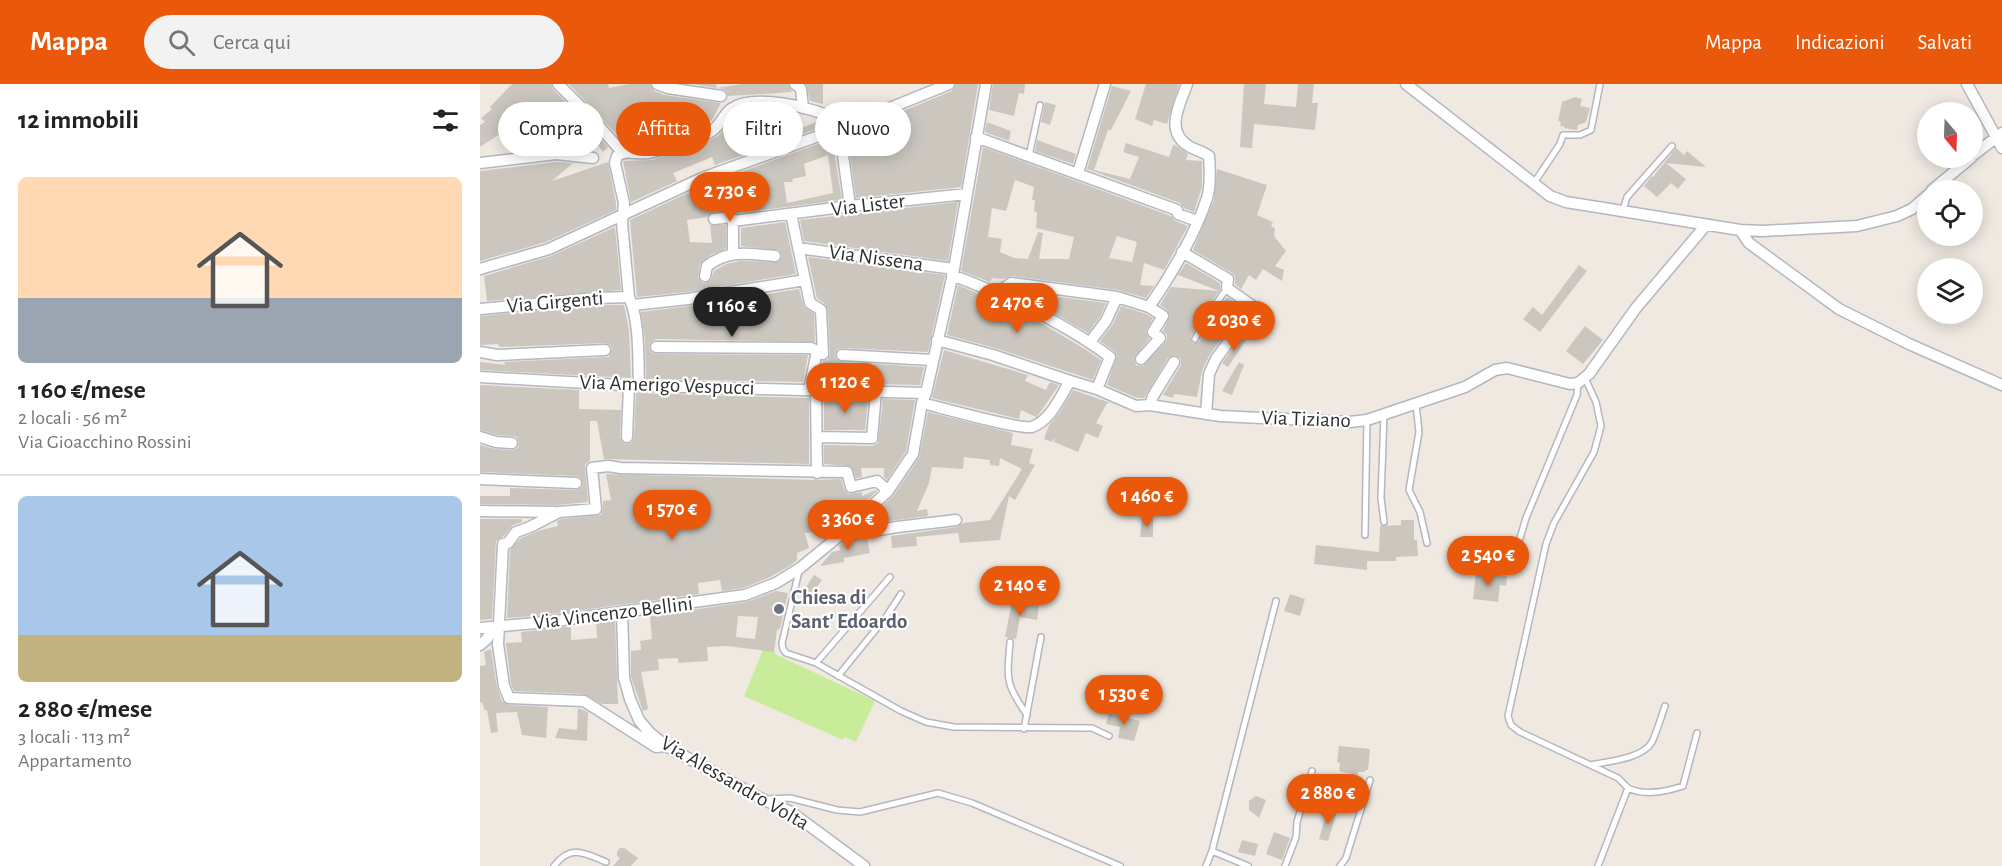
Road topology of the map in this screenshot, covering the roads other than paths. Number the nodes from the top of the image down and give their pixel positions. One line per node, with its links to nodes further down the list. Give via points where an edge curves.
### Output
1 (558, 84): 24 (street)
2 (719, 84): 12 (street)
3 (795, 84): 14 (street, via 801,89)
4 (949, 84): 15 (street)
5 (986, 84): 23 (street, Via Vincenzo Bellini)
6 (1105, 84): 34 (street)
7 (1187, 84): 45 (street, via 1175,117 1176,129 1188,146 1209,156 1210,168 1208,196)
8 (1406, 84): 36 (street)
9 (1600, 84): 36 (lane, via 1591,130 1563,135)
10 (1967, 84): 21 (street)
11 (663, 86): 12 (street)
12 (721, 96): 13 (street)
13 (723, 102)
14 (802, 102)
15 (904, 102)
16 (1040, 105): 30 (lane)
17 (803, 108): 18 (street)
18 (815, 112)
19 (723, 118): 20 (street)
20 (711, 131)
21 (1999, 135): 26 (street); 27 (street)
22 (815, 137): 41 (street, via 702,178)
23 (976, 137): 30 (street); 37 (street, Via Vincenzo Bellini)
24 (616, 145)
25 (1672, 146): 40 (lane, via 1627,197)
26 (1983, 148)
27 (2002, 148)
28 (617, 156): 41 (street)
29 (843, 156): 39 (street)
30 (1029, 156): 34 (street)
31 (593, 158): 32 (street, via 556,154)
32 (480, 163)
33 (1959, 168): 35 (street)
34 (1078, 173): 45 (street)
35 (1944, 180)
36 (1534, 183): 40 (street, via 1550,196 1566,202)
37 (967, 194): 39 (street, Via Lister); 53 (street, Via Vincenzo Bellini)
38 (1917, 205): 47 (street, via 1897,216 1857,226)
39 (850, 206): 42 (street, Via Lister)
40 (1622, 211): 46 (street)
41 (624, 213): 52 (street, via 549,249); 59 (street)
42 (791, 214): 44 (street, Via Lister); 48 (street)
43 (714, 219): 44 (street, Via Lister, via 731,217)
44 (733, 221): 50 (street)
45 (1197, 221): 49 (street)
46 (1706, 225): 47 (street); 74 (street)
47 (1740, 230): 77 (street, via 1749,243 1839,309)
48 (798, 248): 53 (street, Via Nissena); 55 (street)
49 (1182, 252): 56 (street, via 1228,279); 60 (street)
50 (733, 253): 51 (street); 54 (street, via 707,266)
51 (775, 256)
52 (480, 269)
53 (953, 272): 57 (street, Via Nissena); 63 (street, Via Vincenzo Bellini)
54 (705, 276)
55 (805, 280): 59 (street, Via Girgenti, via 688,299); 68 (street, via 810,303 821,310)
56 (1227, 288): 62 (lane); 84 (street, via 1254,307 1209,374)
57 (998, 292): 58 (street, via 1011,283); 64 (street, Via Nissena)
58 (1117, 297): 60 (street); 64 (street)
59 (631, 301): 61 (street, Via Girgenti); 76 (street)
60 (1149, 307): 70 (street, via 1163,316 1153,332 1160,338)
61 (480, 309)
62 (1195, 339)
63 (937, 340): 71 (street, Via Vincenzo Bellini); 75 (street, Via Tiziano)
64 (1090, 342): 78 (street, Via Nissena, via 1110,357)
65 (656, 347): 68 (street, via 812,348)
66 (605, 350): 67 (street, via 497,355)
67 (480, 352)
68 (820, 352): 79 (street)
69 (842, 355): 71 (street)
70 (1141, 359)
71 (932, 360): 81 (street, Via Vincenzo Bellini)
72 (1174, 362): 83 (street)
73 (480, 377): 76 (street, Via Amerigo Vespucci)
74 (1582, 380): 82 (street, Via Tiziano, via 1570,384 1507,368); 103 (lane, via 1526,518); 121 (lane, via 1596,402 1601,426 1594,452 1546,544 1508,716 1520,732)
75 (1070, 381): 78 (street, Via Tiziano); 81 (street, Via Amerigo Vespucci, via 1052,411 1030,428 987,420)
76 (634, 385): 79 (street, Via Amerigo Vespucci); 89 (street)
77 (2002, 385)
78 (1097, 388): 83 (street, Via Tiziano, via 1136,406)
79 (812, 390): 80 (street, Via Amerigo Vespucci); 87 (street)
80 (876, 392): 81 (street, Via Amerigo Vespucci); 87 (street, via 872,438)
81 (924, 398): 94 (street, Via Vincenzo Bellini, via 913,454)
82 (1416, 404): 85 (street, Via Tiziano); 101 (lane, via 1419,432 1409,490 1420,512)
83 (1150, 405): 84 (street, Via Tiziano)
84 (1206, 414): 86 (street, Via Tiziano)
85 (1384, 414): 86 (street, Via Tiziano); 98 (lane)
86 (1367, 420): 100 (lane)
87 (817, 436): 91 (street)
88 (480, 437): 90 (street)
89 (627, 437)
90 (512, 443)
91 (817, 473): 94 (street, via 847,472 851,488 877,481); 96 (street, via 592,468 596,509)
92 (480, 479): 93 (street)
93 (576, 483)
94 (888, 491): 99 (street, Via Vincenzo Bellini)
95 (480, 511): 96 (street)
96 (559, 512): 108 (street, via 516,532 508,543 502,544)
97 (956, 520): 99 (street, via 848,535)
98 (1384, 522)
99 (844, 532): 102 (street, Via Vincenzo Bellini)
100 (1365, 535)
101 (1427, 543)
102 (800, 568): 107 (street, Via Vincenzo Bellini, via 745,596); 113 (lane, via 783,649)
103 (1511, 568)
104 (891, 577): 113 (lane)
105 (901, 594): 114 (lane)
106 (1276, 601): 126 (lane)
107 (622, 612): 108 (street, Via Vincenzo Bellini); 120 (street, Via Alessandro Volta, via 624,678 630,699 639,720)
108 (496, 627): 109 (street, Via Vincenzo Bellini); 112 (street); 120 (street, via 509,698 584,701 656,747)
109 (480, 628)
110 (1041, 637): 116 (lane)
111 (1010, 642): 116 (lane, via 1007,678)
112 (480, 645)
113 (816, 663): 114 (lane)
114 (838, 676): 117 (lane, via 926,722 954,728)
115 (1665, 706): 121 (lane, via 1651,744 1643,751)
116 (1027, 715): 117 (lane)
117 (1024, 729): 119 (lane, via 1092,729)
118 (1698, 733): 124 (lane, via 1683,786 1640,794)
119 (1109, 736)
120 (666, 746): 125 (street, Via Alessandro Volta)
121 (1591, 765): 124 (lane, via 1618,778)
122 (1312, 771): 133 (lane)
123 (1370, 780): 134 (lane, via 1346,858)
124 (1628, 788): 135 (lane)
125 (762, 799): 129 (street, Via Alessandro Volta, via 791,812); 130 (lane, via 790,798 860,812 938,793)
126 (1212, 851): 131 (lane); 132 (lane)
127 (606, 862): 128 (lane, via 568,852)
128 (554, 866)
129 (864, 866)
130 (1120, 866)
131 (1206, 866)
132 (1248, 866)
133 (1285, 866)
134 (1340, 866)
135 (1598, 866)

